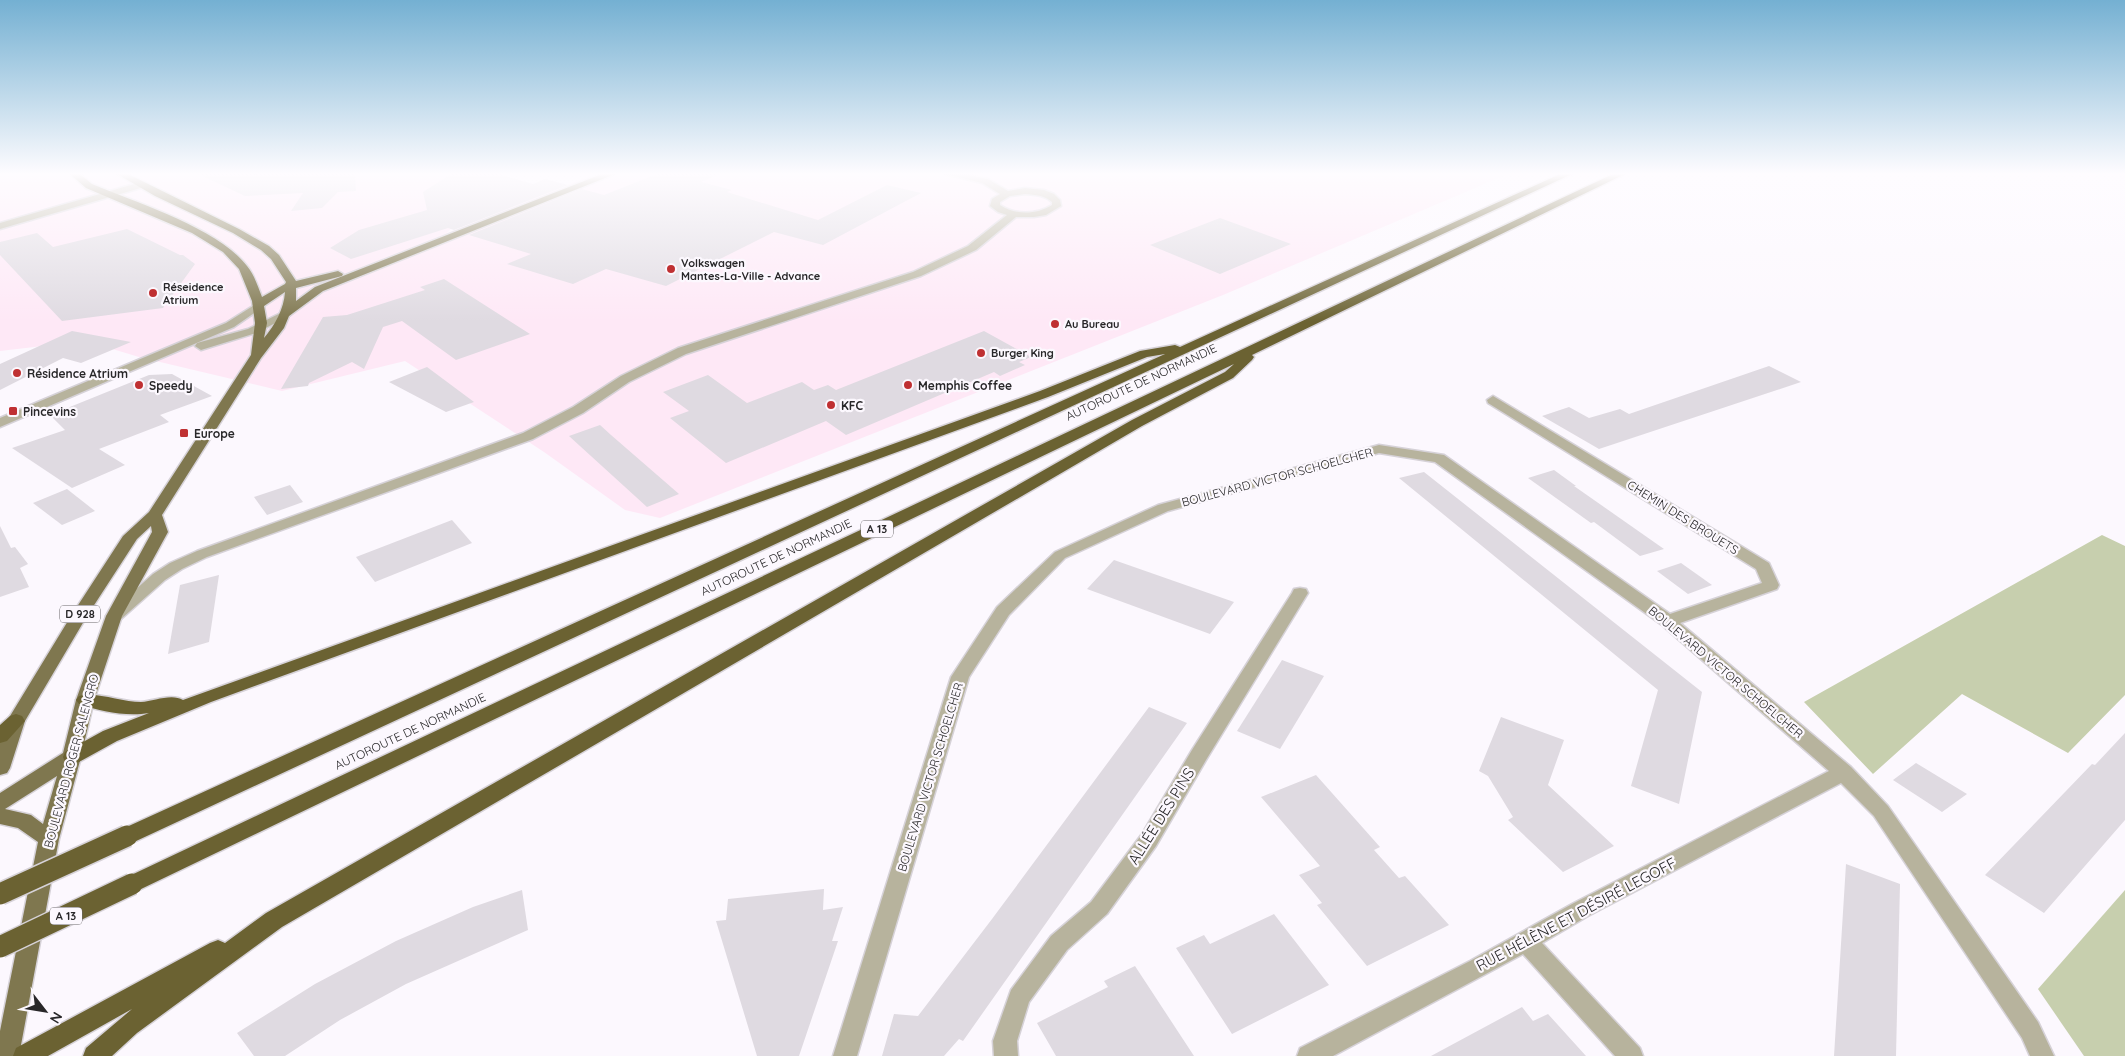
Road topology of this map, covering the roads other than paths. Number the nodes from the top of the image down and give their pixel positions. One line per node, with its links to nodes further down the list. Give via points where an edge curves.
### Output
1 (173, 223): 10 (main road, D 928, via 227,250 244,268)
2 (218, 223): 8 (main road, via 252,240 275,257)
3 (484, 223): 7 (main road)
4 (1003, 223): 27 (street, via 972,248 917,274 682,351 625,379 578,410 528,436 202,554 159,577)
5 (1461, 223): 19 (highway, AUTOROUTE DE NORMANDIE)
6 (1518, 223): 20 (highway, AUTOROUTE DE NORMANDIE / A 13)
7 (392, 259): 9 (main road); 12 (main road)
8 (282, 268): 9 (main road, via 328,274); 11 (main road)
9 (353, 271): 11 (main road, via 311,280)
10 (252, 286): 13 (main road); 14 (main road, D 928)
11 (291, 289): 12 (main road); 13 (main road); 15 (main road, D 928, via 290,302)
12 (319, 289): 15 (main road)
13 (279, 292): 14 (main road)
14 (259, 306): 16 (main road, D 928); 17 (street)
15 (280, 319): 16 (street); 21 (main road, D 928)
16 (260, 324): 17 (street); 18 (street); 21 (main road, D 928)
17 (230, 325): 22 (street)
18 (229, 339): 21 (street, via 246,339); 22 (street)
19 (1197, 345): 29 (highway, via 1144,354 1044,394); 41 (highway, AUTOROUTE DE NORMANDIE, bridge)
20 (1262, 346): 42 (highway, via 1229,375 1128,428); 44 (highway, AUTOROUTE DE NORMANDIE / A 13, bridge)
21 (257, 351): 25 (main road, D 928)
22 (156, 358): 24 (street)
23 (1493, 400): 28 (street, CHEMIN DES BROUETS, via 1763,566 1771,585)
24 (0, 423)
25 (155, 515): 27 (main road, BOULEVARD ROGER SALENGRO / D 928, via 160,532); 31 (main road, D 928, via 131,536 121,550)
26 (1300, 593): 49 (street, ALLÉE DES PINS, via 1149,840 1099,908 1059,943 1019,997 1004,1041)
27 (114, 616): 30 (main road, BOULEVARD ROGER SALENGRO / D 928)
28 (1668, 620): 35 (street, BOULEVARD VICTOR SCHOELCHER); 48 (street, BOULEVARD VICTOR SCHOELCHER, via 1439,458 1379,449 1163,508 1060,555 1003,611 960,677)
29 (205, 698): 30 (highway, via 141,708); 33 (highway, via 110,736)
30 (85, 700): 33 (main road, BOULEVARD ROGER SALENGRO / D 928)
31 (16, 721): 32 (highway); 34 (main road, D 928)
32 (0, 736)
33 (72, 757): 36 (main road); 40 (main road, BOULEVARD ROGER SALENGRO / D 928)
34 (0, 768)
35 (1844, 772): 43 (street, RUE HÉLÈNE ET DÉSIRÉ LEGOFF); 52 (street, BOULEVARD VICTOR SCHOELCHER, via 1881,811 2030,1030)
36 (26, 786): 37 (main road); 38 (main road)
37 (0, 796)
38 (0, 803)
39 (0, 816): 40 (main road, via 24,821)
40 (49, 839): 45 (main road, BOULEVARD ROGER SALENGRO / D 928)
41 (0, 894)
42 (274, 920): 46 (highway); 47 (highway, via 129,1025)
43 (1526, 941): 50 (street, RUE HÉLÈNE ET DÉSIRÉ LEGOFF); 51 (street)
44 (0, 947)
45 (6, 1056)
46 (25, 1056)
47 (95, 1056)
48 (845, 1056)
49 (1006, 1056)
50 (1309, 1056)
51 (1632, 1056)
52 (2042, 1056)

